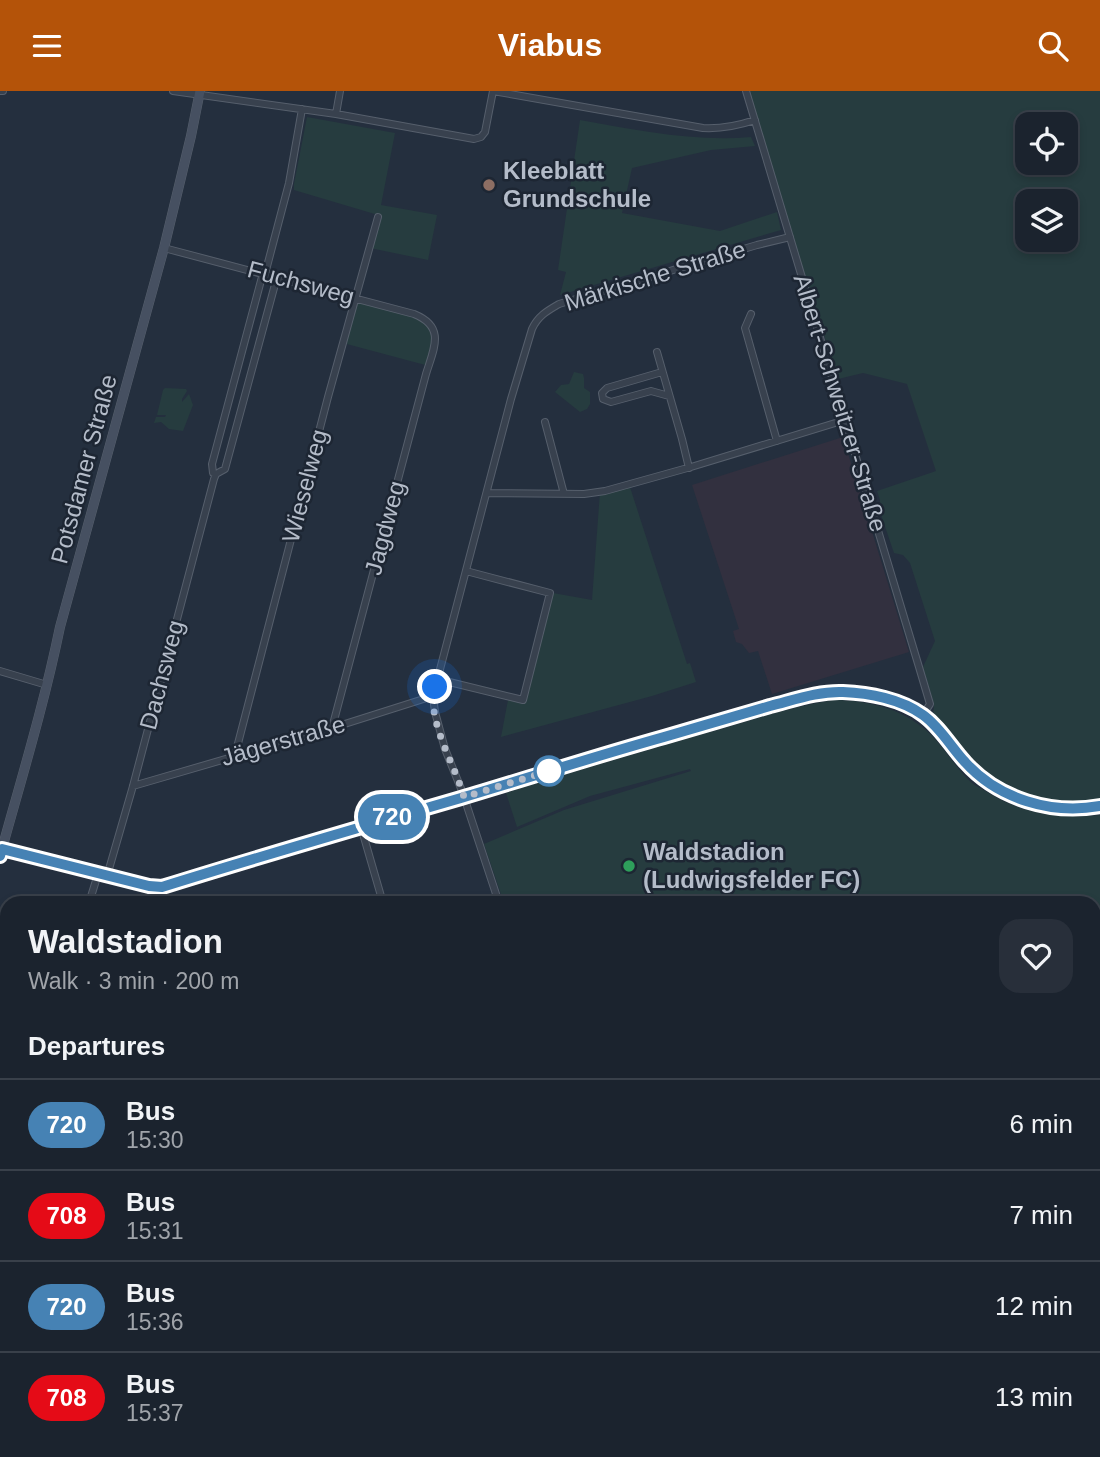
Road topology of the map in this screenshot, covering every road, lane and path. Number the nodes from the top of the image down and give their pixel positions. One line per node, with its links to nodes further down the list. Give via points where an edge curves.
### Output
1 (173, 91): 5 (street)
2 (340, 91): 7 (street)
3 (493, 91): 7 (street, via 485,132 476,139); 8 (street, via 703,128 737,127)
4 (746, 91): 8 (street, Albert-Schweitzer-Straße)
5 (200, 92): 6 (street); 11 (main road, Potsdamer Straße)
6 (302, 109): 7 (street); 12 (street, Dachsweg, via 289,183)
7 (336, 114)
8 (755, 120): 10 (street, Albert-Schweitzer-Straße)
9 (378, 217): 14 (street, Wieselweg)
10 (790, 237): 20 (street, Albert-Schweitzer-Straße); 25 (street, Märkische Straße, via 545,311 532,329)
11 (164, 248): 12 (street, Fuchsweg); 30 (main road, Potsdamer Straße)
12 (264, 274): 13 (street, Fuchsweg); 24 (street, Dachsweg, via 212,464)
13 (277, 277): 14 (street, Fuchsweg); 24 (street, Dachsweg, via 225,469)
14 (355, 298): 16 (street, Fuchsweg, via 414,314); 34 (street, Wieselweg)
15 (751, 314): 22 (street, via 745,328)
16 (434, 327): 33 (street, Jagdweg, via 433,351)
17 (657, 352): 18 (street)
18 (662, 372): 19 (street); 19 (street, via 607,388 603,399 611,402 650,391)
19 (669, 396): 23 (street)
20 (845, 420): 22 (street); 32 (street, Albert-Schweitzer-Straße, via 930,703)
21 (545, 422): 26 (street)
22 (777, 441): 23 (street)
23 (689, 468): 26 (street, via 605,491)
24 (216, 474): 35 (street, Dachsweg)
25 (487, 493): 26 (street); 27 (street, Märkische Straße)
26 (564, 494)
27 (466, 571): 29 (street, Märkische Straße); 29 (street, via 550,593 523,700)
28 (0, 671): 30 (street)
29 (437, 679): 31 (street, Märkische Straße)
30 (47, 685): 39 (main road, Potsdamer Straße)
31 (433, 696): 33 (street, Jägerstraße); 36 (street, via 445,749)
32 (923, 715): 36 (street, via 876,696 818,694); 37 (street, via 972,769 1010,795 1049,807)
33 (331, 728): 34 (street, Jägerstraße)
34 (235, 755): 35 (street, Jägerstraße)
35 (133, 786): 41 (street, Dachsweg)
36 (464, 797): 38 (street); 44 (street)
37 (1100, 806)
38 (361, 827): 41 (street, via 162,887); 43 (street)
39 (1, 851): 40 (street)
40 (98, 874): 41 (street); 42 (street)
41 (107, 876)
42 (91, 896)
43 (381, 896)
44 (497, 896)

